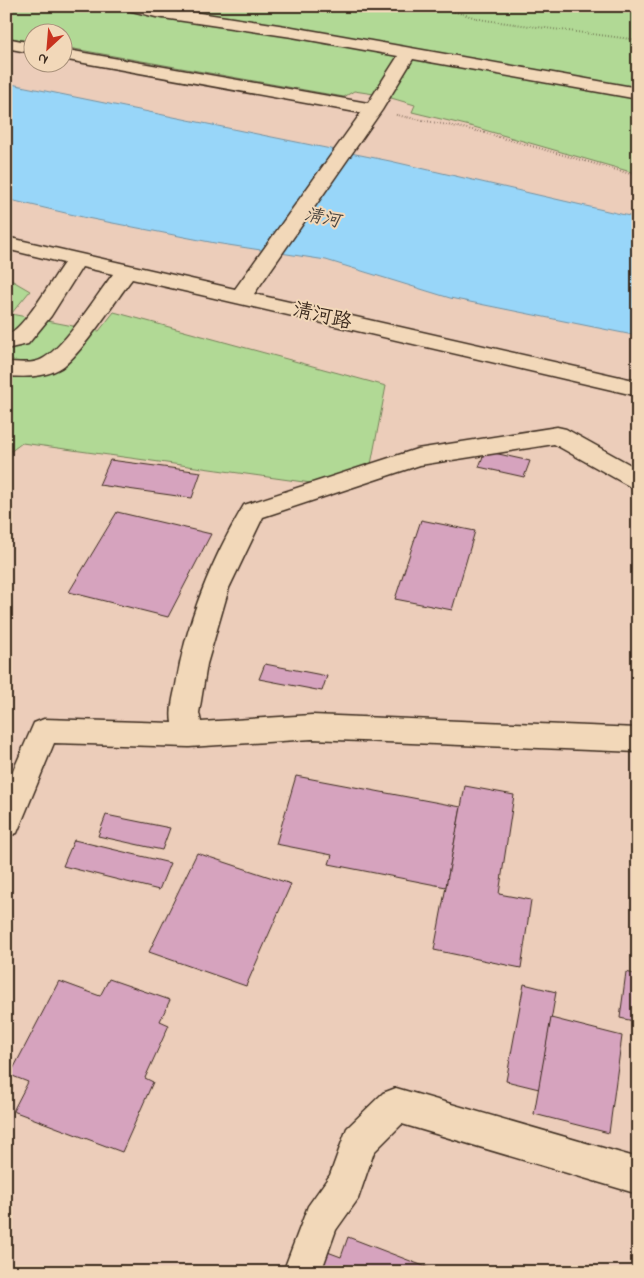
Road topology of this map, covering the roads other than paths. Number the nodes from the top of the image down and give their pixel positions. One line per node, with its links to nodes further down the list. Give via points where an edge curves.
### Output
1 (134, 6): 4 (street)
2 (6, 43): 3 (street)
3 (22, 46)
4 (409, 52): 6 (street); 7 (street)
5 (72, 56): 7 (street)
6 (638, 94)
7 (373, 110): 11 (street)
8 (6, 244): 9 (street, 清河路)
9 (76, 260): 10 (street, 清河路); 12 (street, via 43,311 20,338)
10 (126, 272): 11 (street, 清河路); 13 (street, via 52,364 34,370)
11 (240, 298): 14 (street, 清河路)
12 (6, 342)
13 (6, 369)
14 (638, 389)
15 (638, 480): 16 (street, via 557,435 417,457 253,511 216,588 193,664 185,713)
16 (189, 735): 17 (street, via 312,727); 18 (street, via 44,731)
17 (638, 740)
18 (6, 824)
19 (638, 1176): 20 (street, via 396,1105 360,1141 345,1186 321,1218)
20 (302, 1272)

